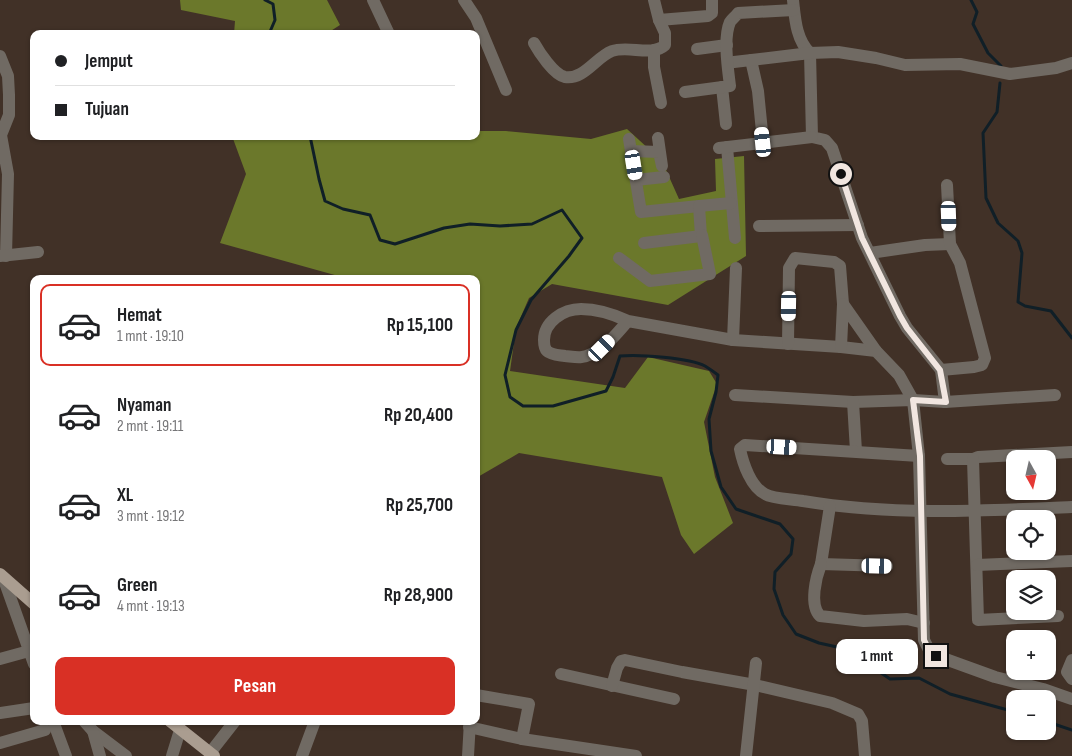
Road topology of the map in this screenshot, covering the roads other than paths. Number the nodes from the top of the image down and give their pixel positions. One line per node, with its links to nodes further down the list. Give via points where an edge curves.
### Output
1 (373, 0): 7 (street)
2 (464, 0): 18 (street, via 476,18)
3 (654, 0): 6 (street)
4 (712, 0): 6 (street, via 712,13 708,16)
5 (794, 5): 9 (street, via 738,13 730,21); 12 (street, via 799,35)
6 (659, 20): 11 (street, via 665,32 665,45)
7 (387, 30)
8 (534, 43): 11 (street, via 546,61 562,76 568,77 582,73 612,51 628,48)
9 (727, 45): 10 (street); 17 (street, via 730,86)
10 (697, 49)
11 (654, 50): 20 (street)
12 (810, 53): 14 (street); 16 (street, via 838,52 905,65 960,64 1010,74 1048,70); 22 (street)
13 (0, 56): 38 (street, via 8,76 9,95 9,114 1,134 8,174)
14 (751, 60): 15 (street); 24 (street)
15 (734, 62)
16 (1072, 63)
17 (722, 88): 19 (street); 21 (street)
18 (506, 90)
19 (685, 92)
20 (661, 103)
21 (726, 124)
22 (812, 137): 24 (street); 30 (street, via 825,140 832,148)
23 (658, 138): 26 (street, via 662,166 659,152 630,145)
24 (763, 142): 28 (street, via 723,148)
25 (664, 177): 26 (street)
26 (636, 180): 29 (street, via 641,212)
27 (947, 185): 35 (street)
28 (731, 203): 29 (street); 33 (street)
29 (699, 206): 32 (street)
30 (858, 225): 31 (street); 37 (street)
31 (759, 226)
32 (702, 235): 34 (street); 39 (street, via 710,274 650,281)
33 (735, 238)
34 (644, 243)
35 (950, 244): 37 (street); 47 (street, via 960,263 985,358 982,365)
36 (38, 252): 38 (street)
37 (870, 253): 47 (street, via 907,328)
38 (3, 256)
39 (619, 258)
40 (736, 268): 43 (street)
41 (843, 304): 44 (street, via 840,266 834,262 795,258 789,268); 45 (street); 46 (street)
42 (628, 322): 42 (street, via 602,348 580,358 553,354 544,346 545,330 550,322 570,310 604,311); 43 (street)
43 (733, 340): 44 (street)
44 (788, 344): 45 (street)
45 (841, 347): 46 (street)
46 (876, 351): 50 (street, via 899,375)
47 (940, 370): 52 (street)
48 (735, 395): 51 (street)
49 (1055, 395): 52 (street)
50 (913, 400): 51 (street); 52 (street); 55 (street)
51 (854, 402): 53 (street)
52 (946, 402)
53 (856, 451): 55 (street); 58 (street, via 744,445 740,449 756,486 766,495)
54 (1072, 452): 57 (street)
55 (920, 456): 60 (street)
56 (947, 459): 57 (street)
57 (974, 459): 61 (street)
58 (830, 506): 60 (street); 63 (street)
59 (1072, 507): 61 (street)
60 (920, 510): 61 (street); 69 (street)
61 (974, 511): 64 (street)
62 (1072, 561): 64 (street)
63 (821, 564): 65 (street); 69 (street, via 815,583 815,608 820,616 864,622 907,619)
64 (977, 565): 68 (street, via 978,620)
65 (887, 566)
66 (2, 576): 67 (main road); 70 (street)
67 (30, 600)
68 (1058, 616)
69 (924, 623): 80 (street, via 924,640 936,656)
70 (30, 651): 71 (street)
71 (0, 660)
72 (1072, 660): 75 (street, via 1067,672)
73 (756, 663): 76 (street)
74 (560, 674): 77 (street)
75 (1072, 679)
76 (755, 685): 77 (street, via 625,660 617,668); 101 (street); 102 (street, via 832,703 858,714 862,721)
77 (612, 686): 79 (street)
78 (480, 696): 91 (street, via 528,704)
79 (674, 699)
80 (1072, 699)
81 (30, 709): 82 (street)
82 (0, 713)
83 (174, 725): 90 (main road)
84 (232, 725): 93 (street)
85 (314, 725): 98 (street)
86 (470, 725): 99 (street)
87 (473, 725): 91 (street)
88 (49, 726): 92 (street); 94 (street)
89 (89, 726): 95 (street); 96 (street)
90 (180, 730): 93 (main road); 97 (street)
91 (522, 739): 100 (street)
92 (0, 743)
93 (212, 754)
94 (66, 756)
95 (100, 756)
96 (126, 756)
97 (172, 756)
98 (302, 756)
99 (468, 756)
100 (636, 756)
101 (746, 756)
102 (864, 756)

